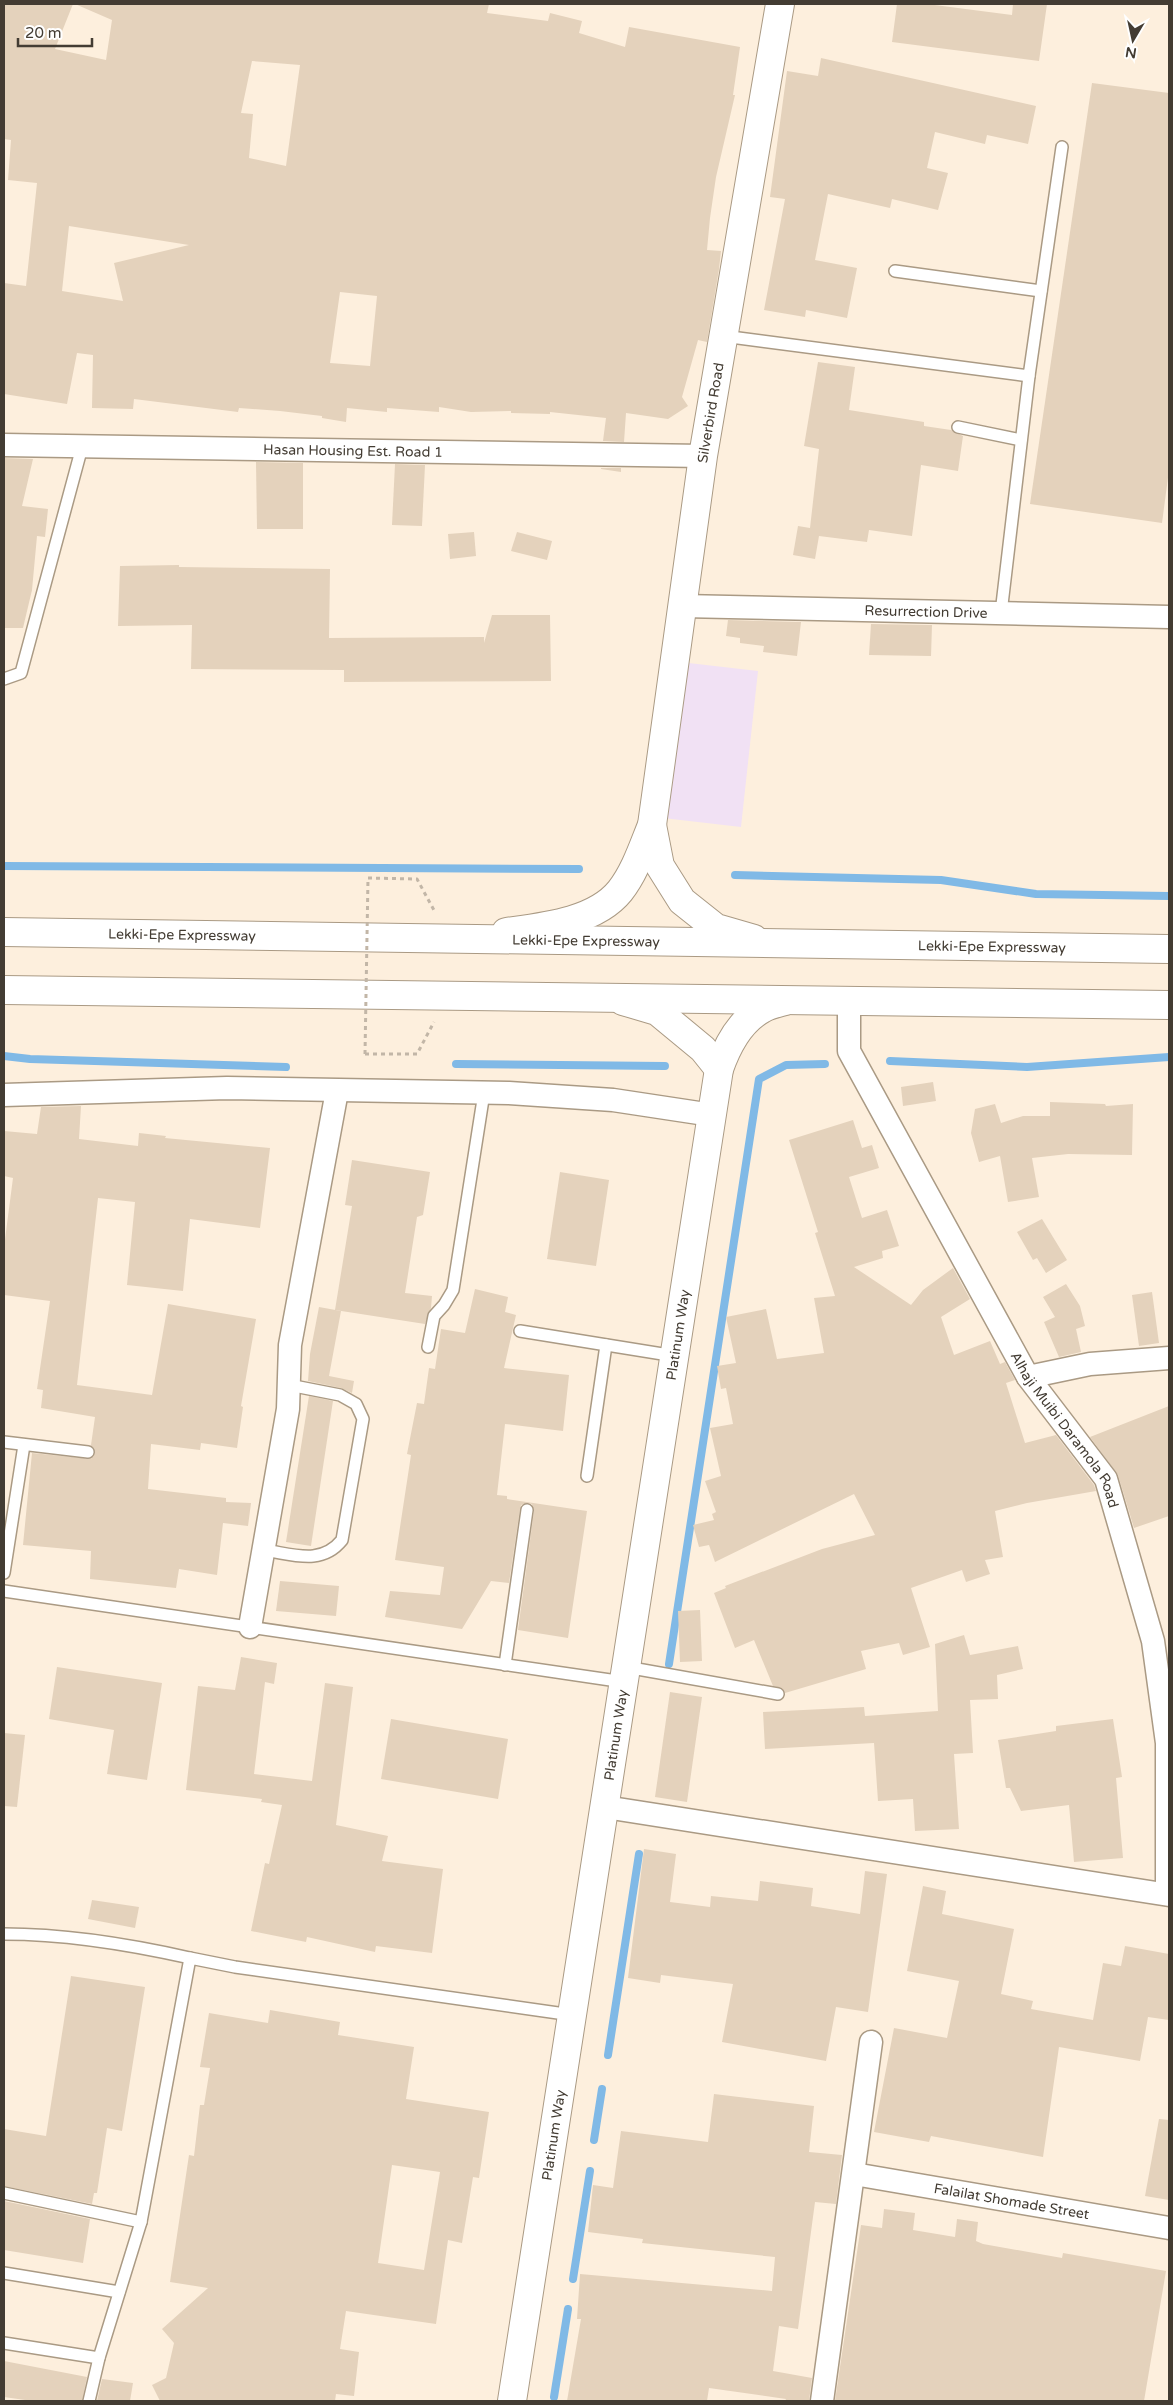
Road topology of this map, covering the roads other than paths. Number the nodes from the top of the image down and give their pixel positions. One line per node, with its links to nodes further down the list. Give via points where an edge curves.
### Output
1 (780, 4): 5 (main road, Silverbird Road)
2 (1062, 147): 4 (lane)
3 (895, 271): 4 (lane)
4 (1041, 291): 6 (lane)
5 (723, 336): 6 (lane); 11 (main road, Silverbird Road)
6 (1029, 376): 8 (lane)
7 (958, 427): 8 (lane)
8 (1021, 440): 13 (lane)
9 (4, 444): 10 (street, Hasan Housing Est. Road 1)
10 (82, 447): 11 (street, Hasan Housing Est. Road 1); 15 (lane, via 21,672)
11 (703, 456): 12 (main road, Silverbird Road)
12 (682, 606): 13 (street, Resurrection Drive); 16 (main road, Silverbird Road)
13 (1001, 613): 14 (street, Resurrection Drive)
14 (1169, 617)
15 (4, 679)
16 (652, 825): 18 (main road, via 638,861 620,892 597,910 534,928); 19 (main road, via 660,866 682,901 716,928)
17 (4, 932): 18 (main road, Lekki-Epe Expressway)
18 (462, 937): 19 (main road, Lekki-Epe Expressway)
19 (775, 944): 20 (main road, Lekki-Epe Expressway)
20 (1169, 949)
21 (4, 990): 22 (main road)
22 (616, 999): 23 (main road); 26 (main road, via 657,1011 703,1049)
23 (785, 1001): 24 (main road); 26 (main road, Platinum Way, via 762,1008 741,1027 726,1048)
24 (849, 1002): 25 (main road); 36 (street, Alhaji Muibi Daramola Road, via 849,1051)
25 (1169, 1005)
26 (719, 1069): 30 (main road, Platinum Way)
27 (337, 1091): 28 (street); 29 (street, via 227,1088); 37 (street, via 290,1344)
28 (484, 1093): 30 (street, via 613,1100); 33 (lane, via 453,1290 434,1316)
29 (4, 1095)
30 (712, 1115): 34 (main road, Platinum Way)
31 (520, 1332): 32 (lane)
32 (606, 1345): 34 (lane); 41 (lane)
33 (428, 1347)
34 (675, 1356): 48 (main road, Platinum Way)
35 (1169, 1358): 36 (street, via 1090,1364)
36 (1028, 1376): 51 (street, Alhaji Muibi Daramola Road, via 1106,1479 1153,1641 1167,1743)
37 (289, 1385): 43 (street, via 288,1410); 43 (lane, via 340,1395 356,1404 363,1419 342,1540 333,1551 317,1557)
38 (4, 1442): 39 (lane)
39 (24, 1445): 40 (lane); 44 (lane)
40 (88, 1452)
41 (587, 1476)
42 (527, 1510): 47 (lane)
43 (263, 1550): 46 (street)
44 (4, 1573)
45 (4, 1591): 46 (lane)
46 (250, 1626): 47 (lane)
47 (505, 1665): 48 (lane)
48 (625, 1675): 49 (lane); 50 (main road, Platinum Way)
49 (778, 1694)
50 (604, 1807): 51 (street); 54 (main road, Platinum Way)
51 (1168, 1894)
52 (4, 1934): 53 (lane, via 86,1938)
53 (190, 1958): 54 (lane); 58 (lane)
54 (572, 2015): 65 (main road, Platinum Way)
55 (872, 2042): 56 (street)
56 (854, 2174): 59 (street, Falailat Shomade Street); 66 (street)
57 (4, 2193): 58 (lane)
58 (141, 2222): 61 (lane)
59 (1169, 2228)
60 (4, 2273): 61 (lane)
61 (119, 2292): 63 (lane)
62 (4, 2343): 63 (lane)
63 (99, 2358): 64 (lane)
64 (89, 2401)
65 (512, 2401)
66 (822, 2401)

